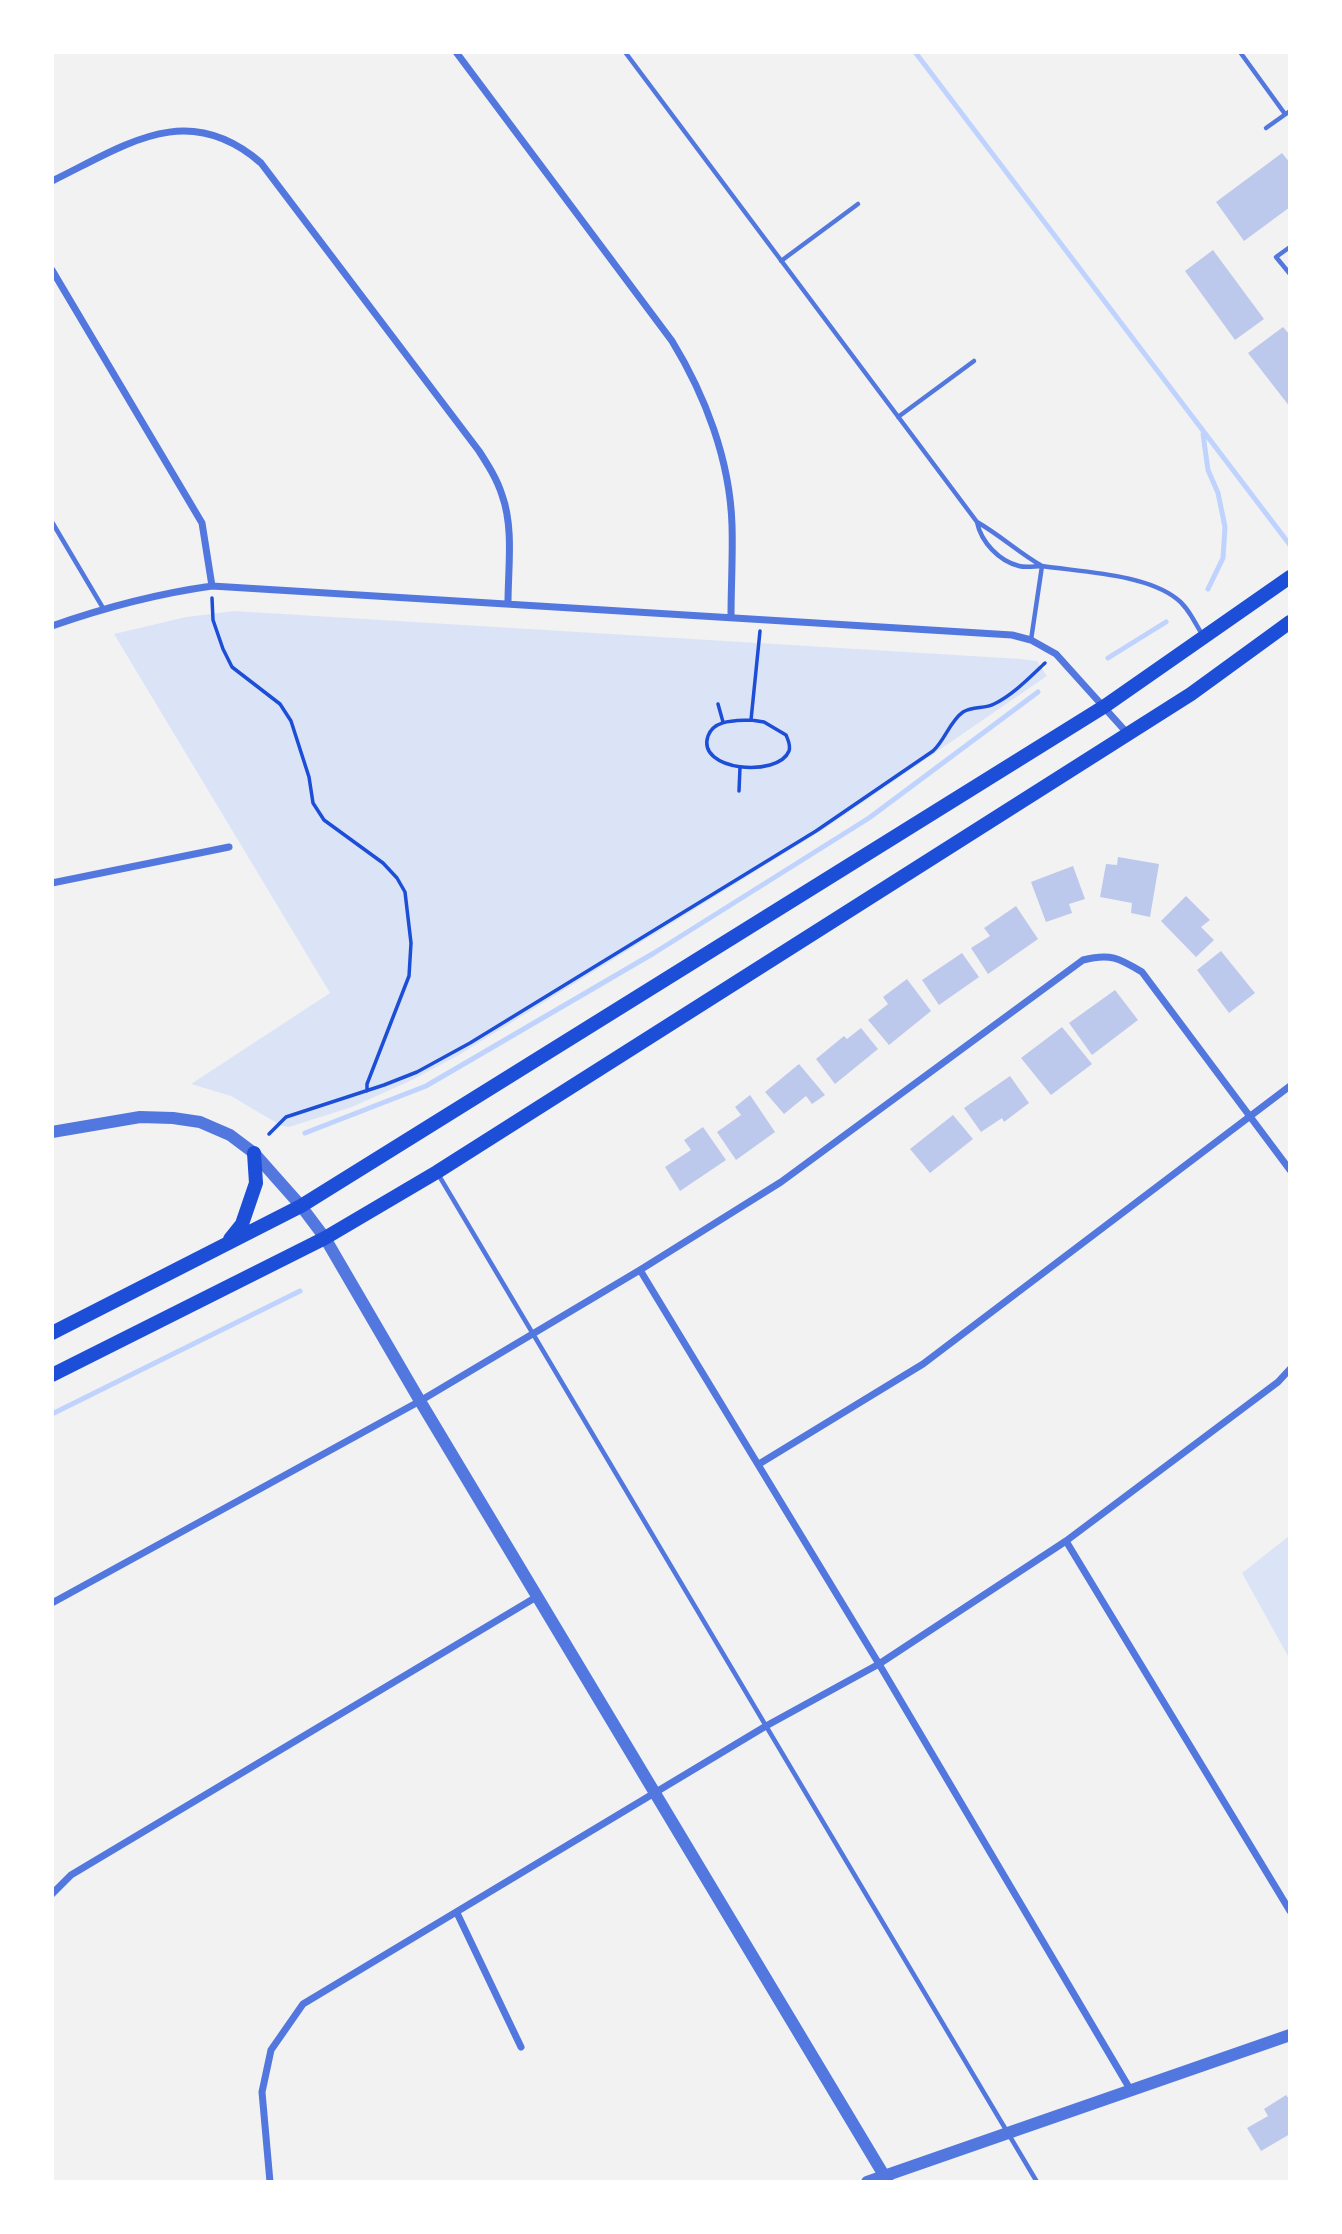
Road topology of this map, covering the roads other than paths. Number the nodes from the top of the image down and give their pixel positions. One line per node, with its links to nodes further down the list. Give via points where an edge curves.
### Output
1 (456, 52): 21 (street, via 664,329 688,368 704,402 727,484 732,523)
2 (625, 52): 9 (lane)
3 (1240, 52): 4 (lane)
4 (1288, 112): 5 (lane)
5 (1266, 128)
6 (52, 181): 19 (street, via 137,139 182,130 222,138 243,147 261,163 494,474 508,524)
7 (858, 204): 9 (lane)
8 (1290, 247): 11 (lane, via 1276,257)
9 (781, 261): 13 (lane)
10 (52, 270): 18 (street, via 202,523)
11 (1290, 274)
12 (974, 360): 13 (lane)
13 (898, 417): 15 (lane)
14 (52, 522): 20 (lane)
15 (977, 522): 16 (lane); 16 (lane, via 980,535 1002,557 1018,566)
16 (1042, 566): 24 (lane, via 1143,582 1164,590 1180,601); 25 (lane)
17 (1290, 577): 24 (main road)
18 (212, 586): 19 (street); 20 (street)
19 (508, 603): 21 (street)
20 (103, 608): 23 (street)
21 (731, 617): 25 (street, via 1012,635)
22 (1290, 622): 27 (main road)
23 (52, 626)
24 (1205, 638): 26 (main road)
25 (1031, 640): 26 (street, via 1056,654)
26 (1105, 706): 27 (street); 36 (main road)
27 (1128, 734): 35 (main road)
28 (229, 847): 29 (street)
29 (52, 883)
30 (1290, 1086): 31 (street)
31 (1249, 1116): 34 (street); 39 (street, via 1142,972 1100,955 1083,960 781,1182); 45 (street, via 923,1364)
32 (52, 1132): 33 (street, via 140,1117 173,1118 200,1122 230,1135)
33 (254, 1153): 36 (street); 38 (main road, via 256,1183 249,1206 242,1224)
34 (1290, 1170)
35 (436, 1172): 37 (main road); 41 (lane)
36 (302, 1206): 37 (street); 38 (main road)
37 (325, 1238): 43 (main road); 44 (street)
38 (224, 1245): 40 (main road)
39 (640, 1270): 41 (street); 45 (street)
40 (52, 1333)
41 (533, 1334): 44 (street); 50 (lane)
42 (1290, 1369): 46 (street, via 1279,1382)
43 (52, 1375)
44 (420, 1401): 47 (street); 48 (street)
45 (759, 1464): 49 (street)
46 (1066, 1541): 49 (street); 53 (street)
47 (538, 1596): 51 (street); 52 (street, via 71,1875)
48 (52, 1603)
49 (878, 1664): 50 (street); 57 (street)
50 (766, 1726): 51 (street); 58 (lane)
51 (655, 1792): 54 (street); 59 (street)
52 (52, 1895)
53 (1290, 1911)
54 (457, 1913): 56 (street); 60 (street, via 303,2004 271,2050 262,2092)
55 (1290, 2035): 57 (street)
56 (521, 2047)
57 (1130, 2089): 58 (street)
58 (1008, 2132): 59 (street); 62 (lane)
59 (887, 2178): 61 (street)
60 (270, 2182)
61 (867, 2182)
62 (1037, 2182)

